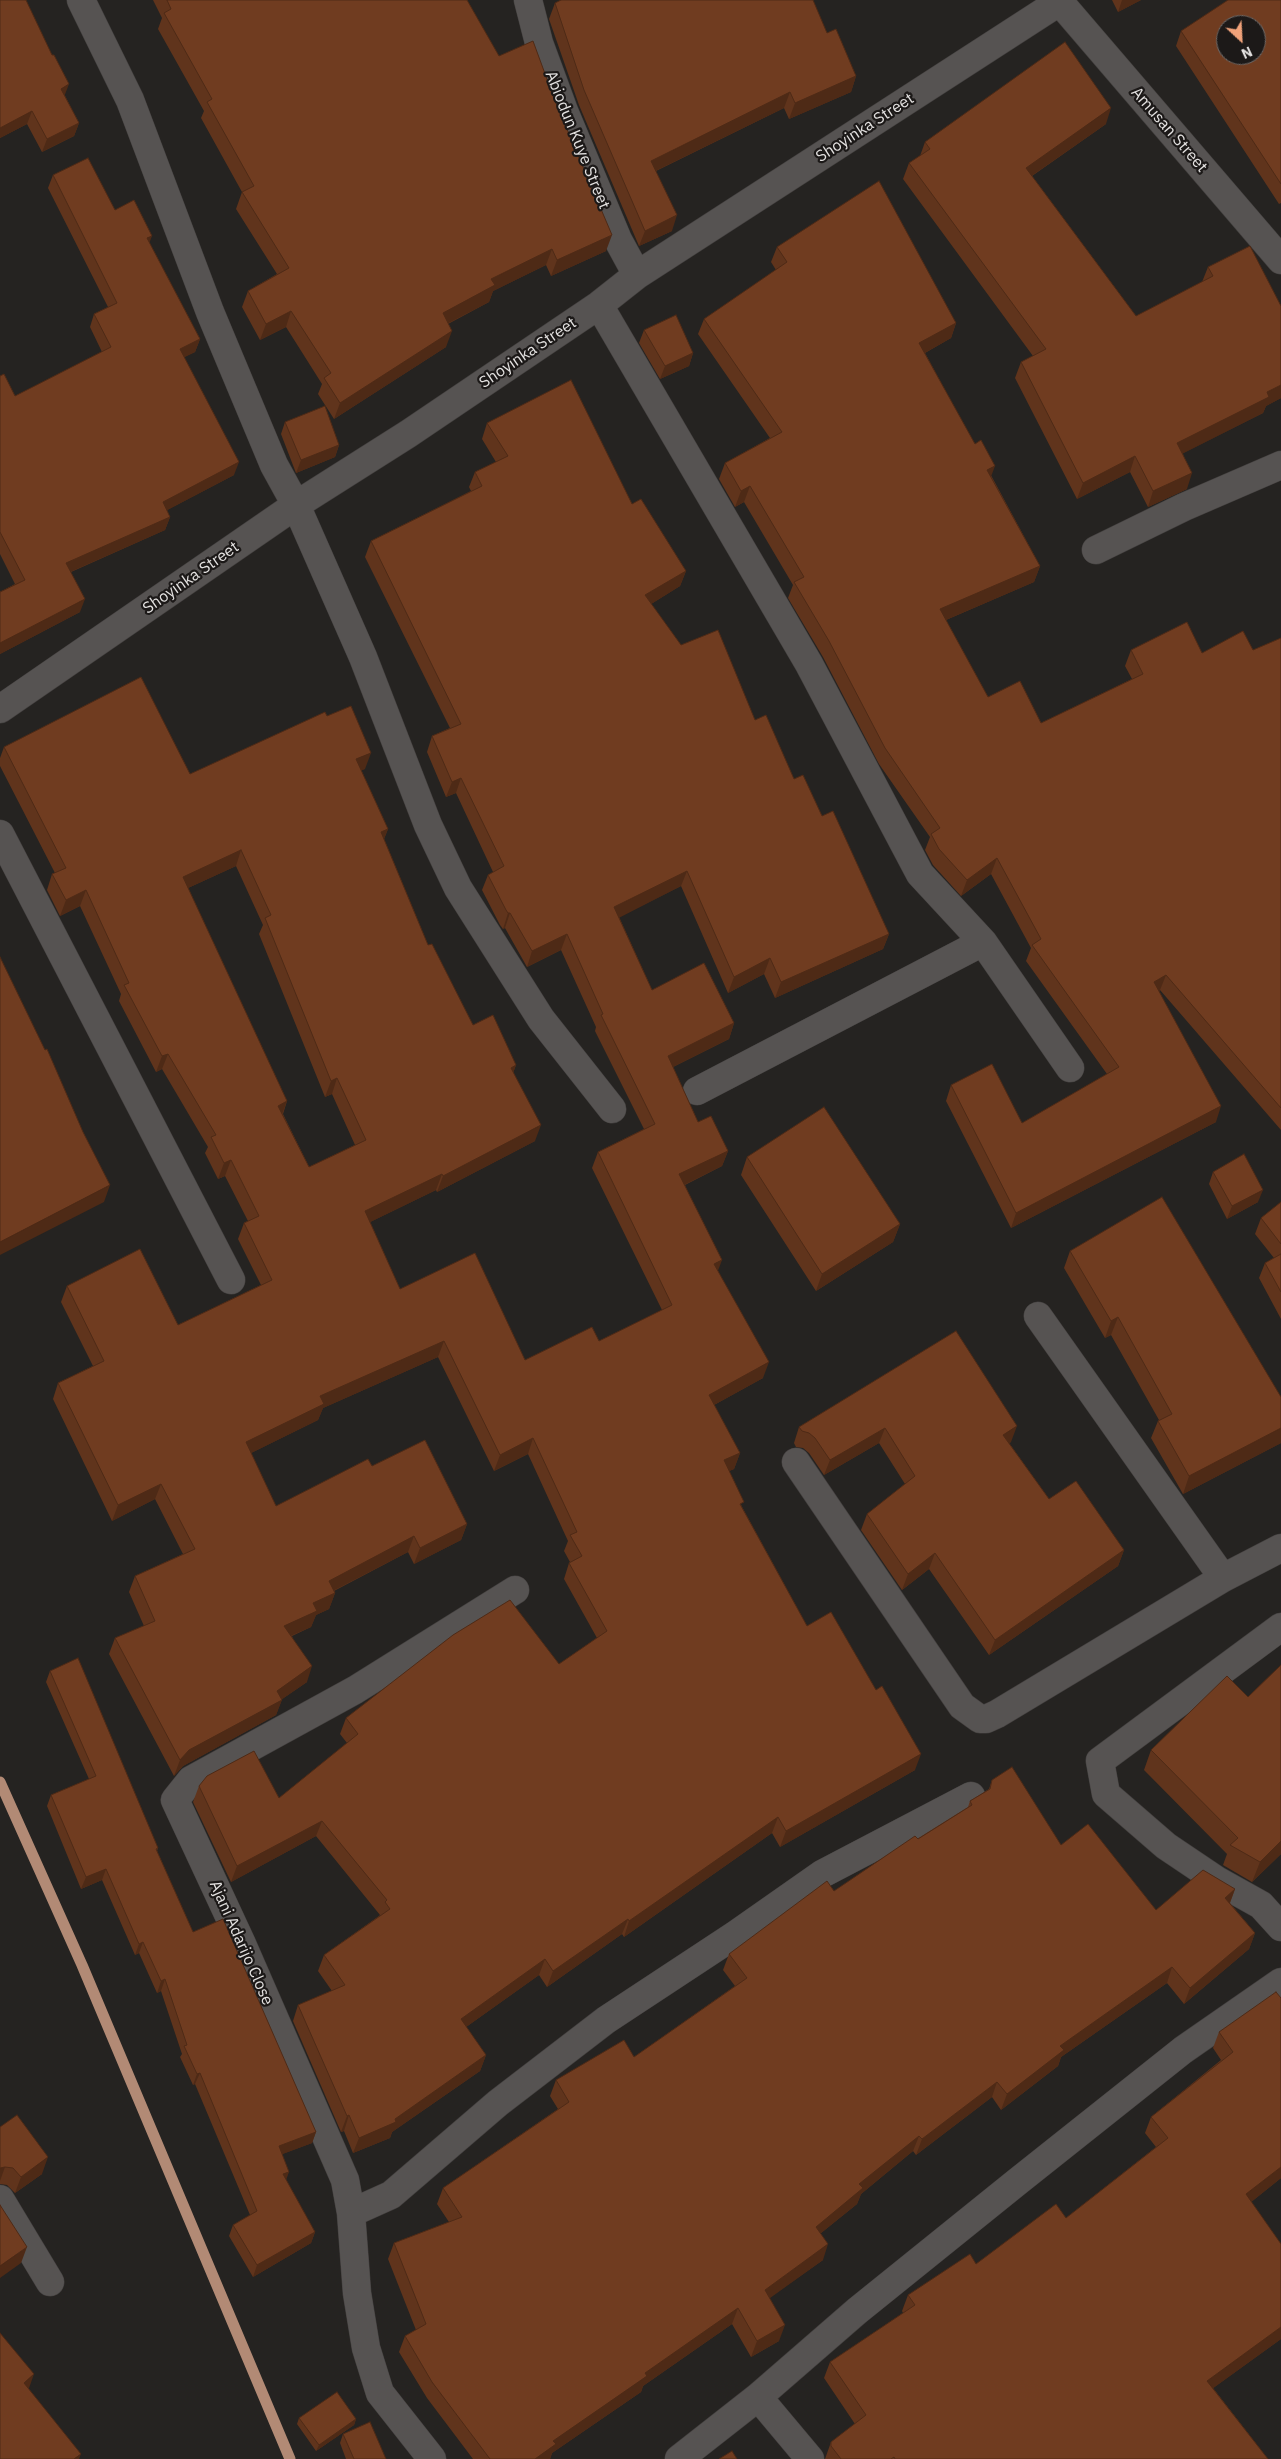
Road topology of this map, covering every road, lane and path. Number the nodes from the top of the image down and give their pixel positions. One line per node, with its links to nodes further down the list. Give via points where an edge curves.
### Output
1 (81, 0): 8 (street, via 130,100 210,312 274,465)
2 (528, 0): 5 (street, Abiodun Kuye Street, via 564,111 618,240)
3 (1059, 1): 4 (street, Amusan Street); 5 (street, Shoyinka Street)
4 (1281, 260)
5 (638, 275): 6 (street, Shoyinka Street)
6 (598, 304): 8 (street, Shoyinka Street); 12 (street, via 810,664 920,874)
7 (1281, 465): 9 (street)
8 (296, 506): 10 (street, Shoyinka Street); 15 (street, via 363,657 428,825 458,888 541,1019)
9 (1096, 550)
10 (0, 709)
11 (0, 834): 16 (street)
12 (983, 942): 13 (street); 14 (street)
13 (1070, 1068)
14 (697, 1091)
15 (612, 1109)
16 (231, 1280)
17 (1038, 1316): 20 (street)
18 (796, 1462): 20 (street, via 962,1706 980,1719 997,1714)
19 (1281, 1548): 20 (street)
20 (1223, 1578)
21 (515, 1590): 27 (street, Ajani Adarijo Close, via 355,1690 190,1780 175,1800 345,2180)
22 (1281, 1626): 24 (street, via 1100,1761 1106,1794 1166,1846 1261,1905)
23 (971, 1796): 27 (street, via 822,1874 606,2020 498,2103 391,2195)
24 (1281, 1927)
25 (1281, 1982): 29 (street, via 1183,2050 857,2311)
26 (0, 2199): 28 (street)
27 (351, 2213): 30 (street, Ajani Adarijo Close, via 364,2339 380,2393)
28 (50, 2282)
29 (758, 2397): 31 (street); 32 (street)
30 (432, 2459)
31 (679, 2459)
32 (810, 2459)

